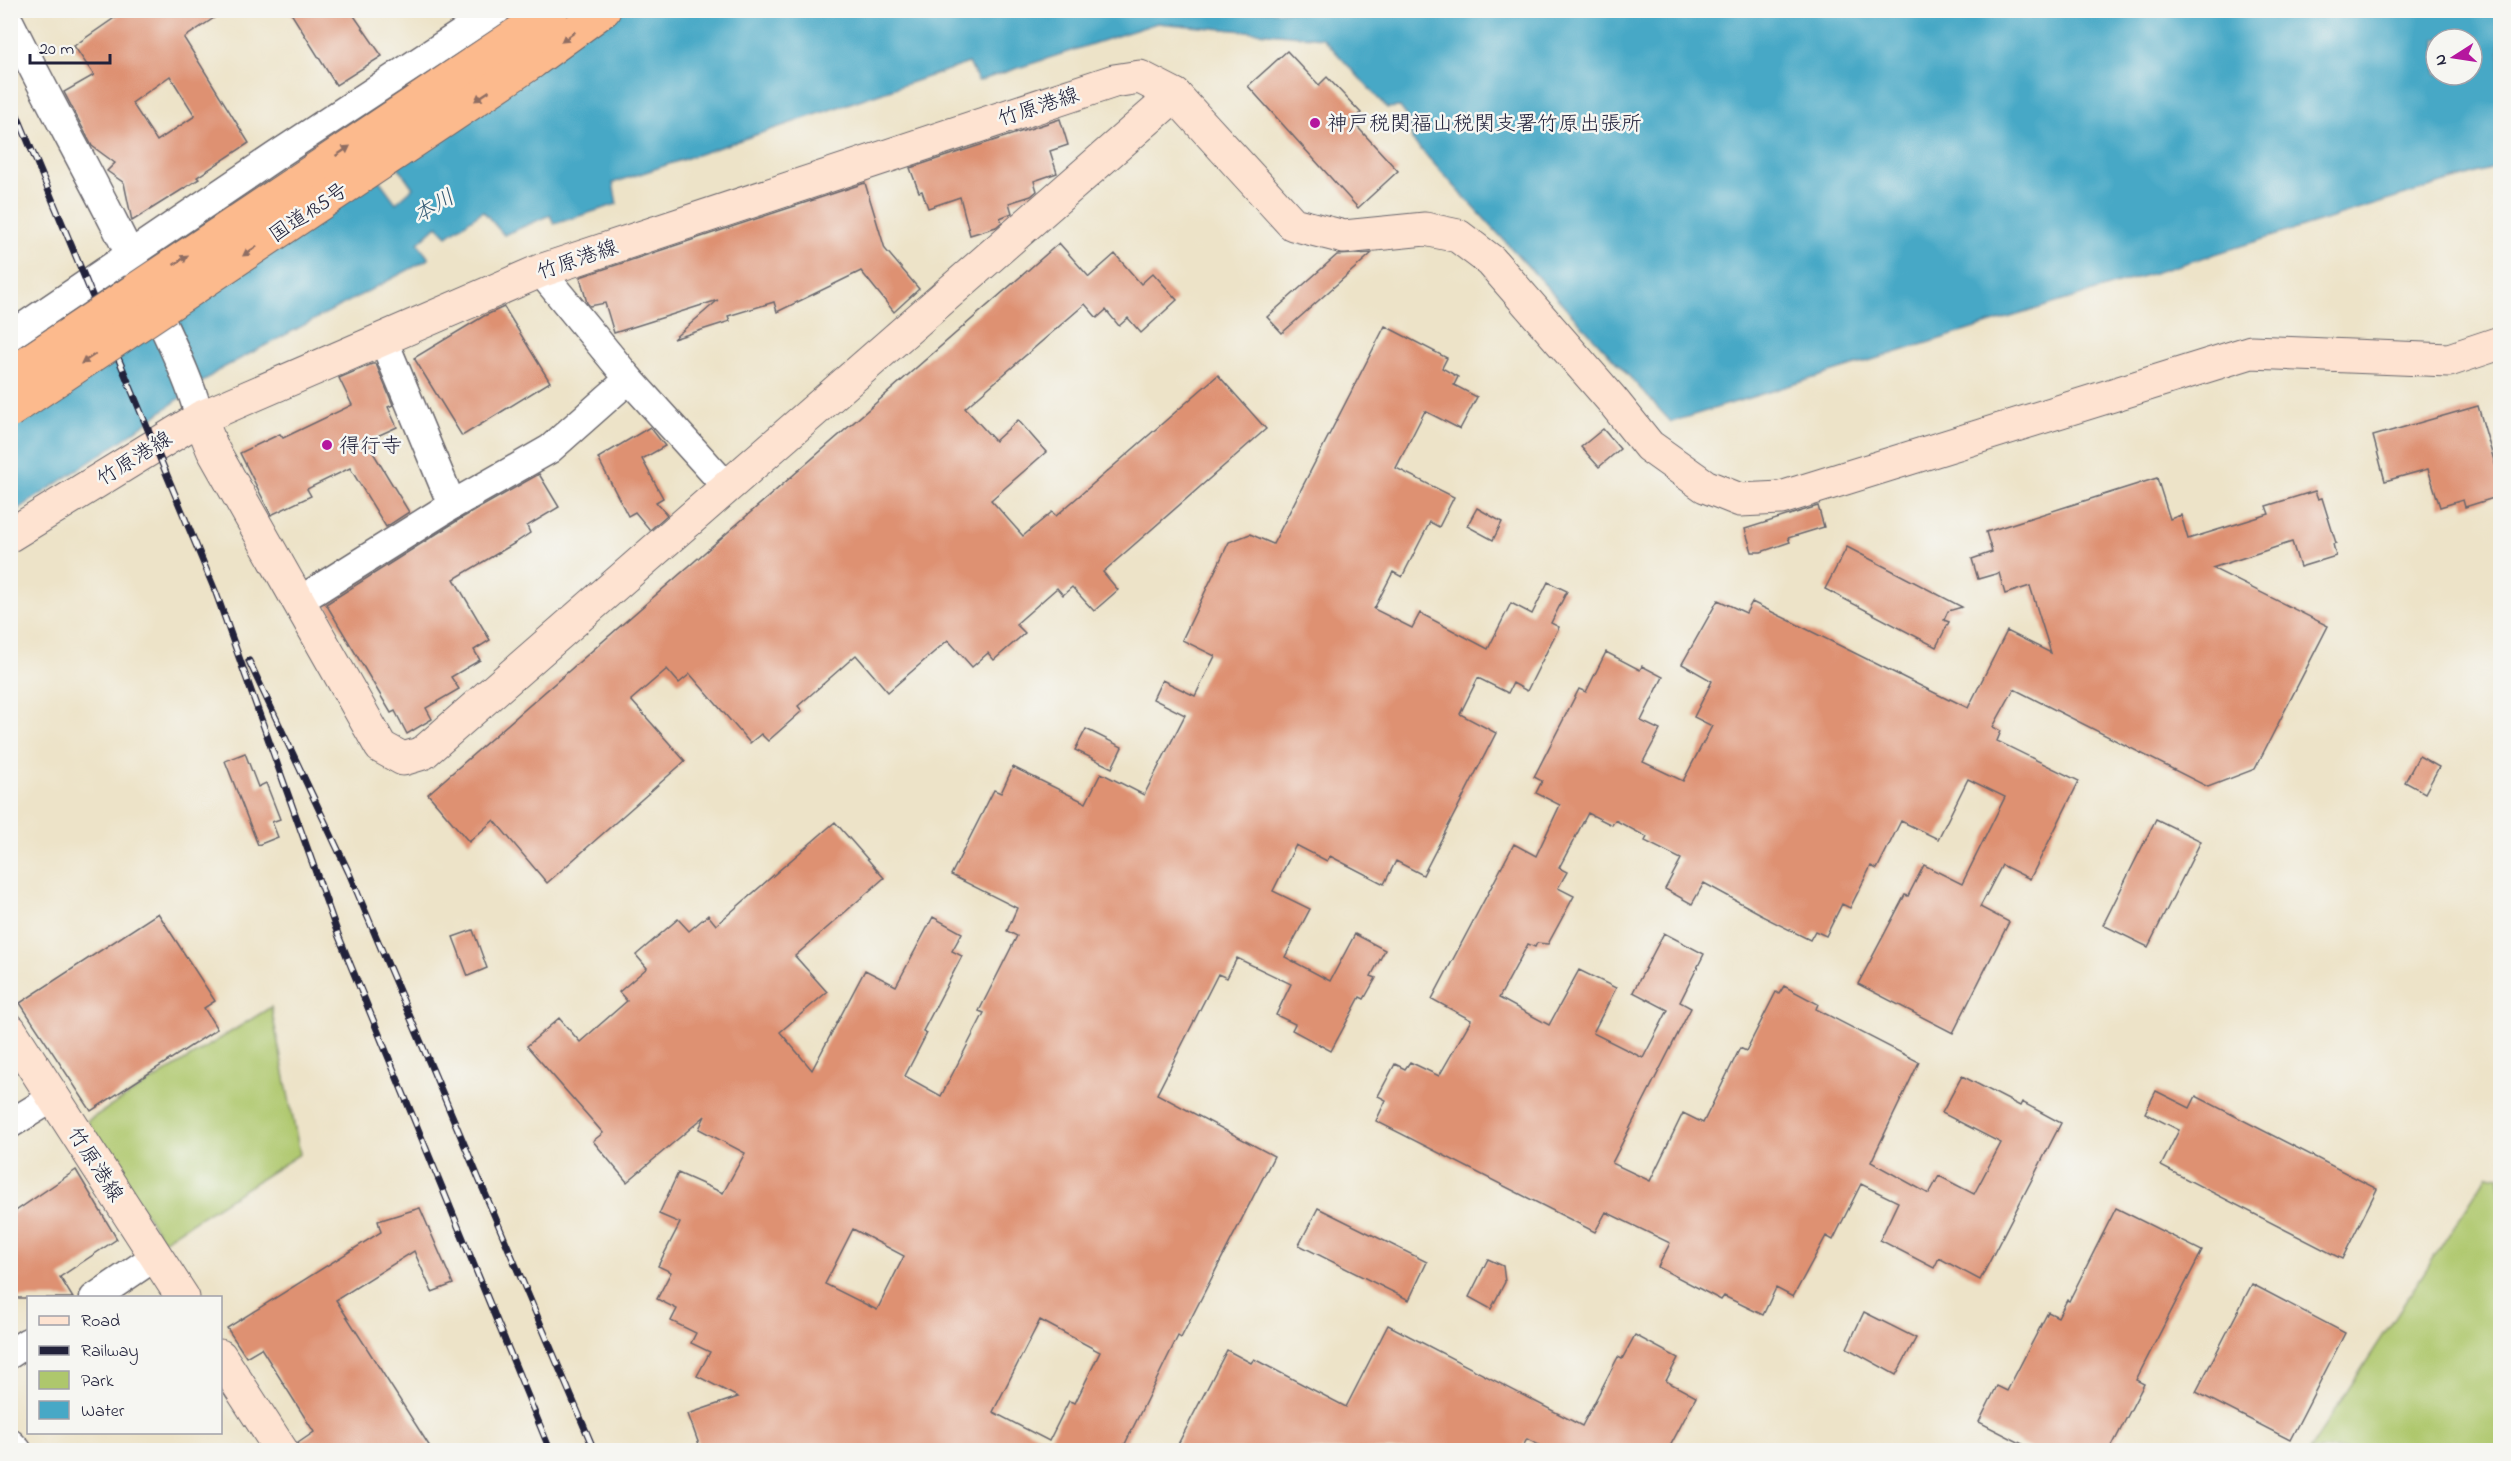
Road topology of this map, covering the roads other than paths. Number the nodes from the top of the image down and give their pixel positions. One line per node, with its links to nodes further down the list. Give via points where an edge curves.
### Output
1 (497, 10): 6 (street, via 277,155)
2 (552, 10): 11 (highway, 国道185号, one-way to 2, bridge)
3 (604, 10): 14 (highway, 国道185号, one-way to 14, bridge, via 531,63)
4 (10, 23): 6 (street)
5 (1175, 95): 7 (street, 竹原港線, via 1140,77 1114,81); 10 (street, via 1293,224 1344,237 1425,229 1458,236 1491,261 1649,446 1705,486 1740,500 1781,498 2251,352 2449,360); 15 (street)
6 (134, 261): 8 (street); 13 (street, bridge)
7 (540, 271): 9 (street, 竹原港線); 12 (street)
8 (10, 336)
9 (383, 339): 13 (street, 竹原港線); 16 (street)
10 (2500, 343)
11 (10, 374)
12 (629, 379): 15 (street); 16 (street, via 550,449)
13 (196, 403): 17 (street, 竹原港線); 18 (street, via 213,450)
14 (10, 411)
15 (726, 486): 18 (street, via 423,753 403,759 381,747)
16 (452, 505): 18 (street)
17 (10, 535)
18 (298, 601)
19 (10, 1030): 20 (street, 竹原港線)
20 (54, 1097): 21 (street); 22 (street, 竹原港線)
21 (10, 1124)
22 (156, 1256): 23 (street); 24 (street, 竹原港線)
23 (97, 1296)
24 (182, 1296)
25 (27, 1343): 26 (street)
26 (10, 1354)
27 (222, 1359): 30 (street)
28 (10, 1443): 29 (street)
29 (17, 1450)
30 (281, 1450)

